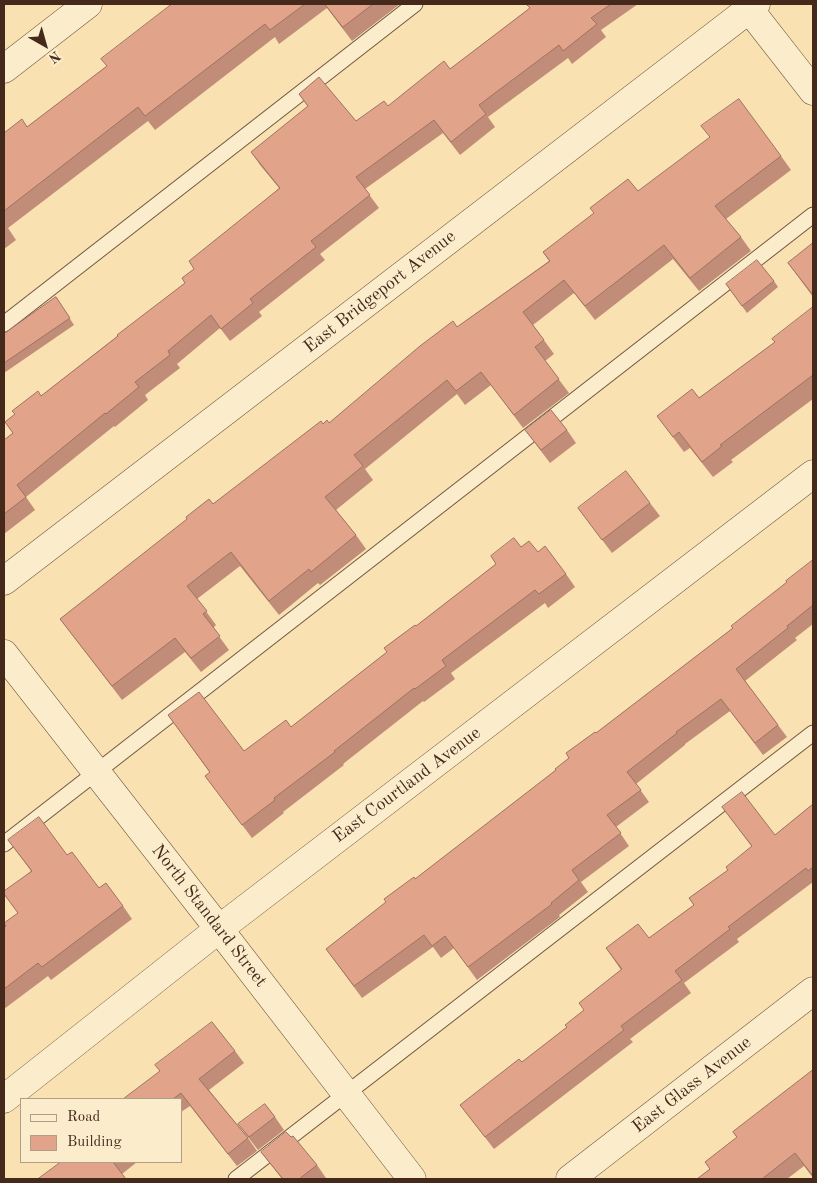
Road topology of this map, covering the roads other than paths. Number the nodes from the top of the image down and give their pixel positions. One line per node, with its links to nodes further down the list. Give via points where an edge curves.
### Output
1 (88, 4): 4 (street)
2 (415, 4): 7 (lane)
3 (750, 6): 5 (street); 9 (street, East Bridgeport Avenue)
4 (4, 69)
5 (813, 91)
6 (813, 215): 12 (lane)
7 (4, 324)
8 (813, 474): 14 (street, East Courtland Avenue)
9 (4, 581)
10 (4, 654): 12 (street, North Standard Street)
11 (813, 733): 16 (lane)
12 (96, 772): 13 (lane); 14 (street, North Standard Street)
13 (4, 844)
14 (219, 929): 16 (street, North Standard Street); 17 (street, East Courtland Avenue)
15 (813, 991): 20 (street, East Glass Avenue)
16 (346, 1094): 18 (lane); 19 (street, North Standard Street)
17 (4, 1099)
18 (236, 1179)
19 (412, 1179)
20 (570, 1179)

